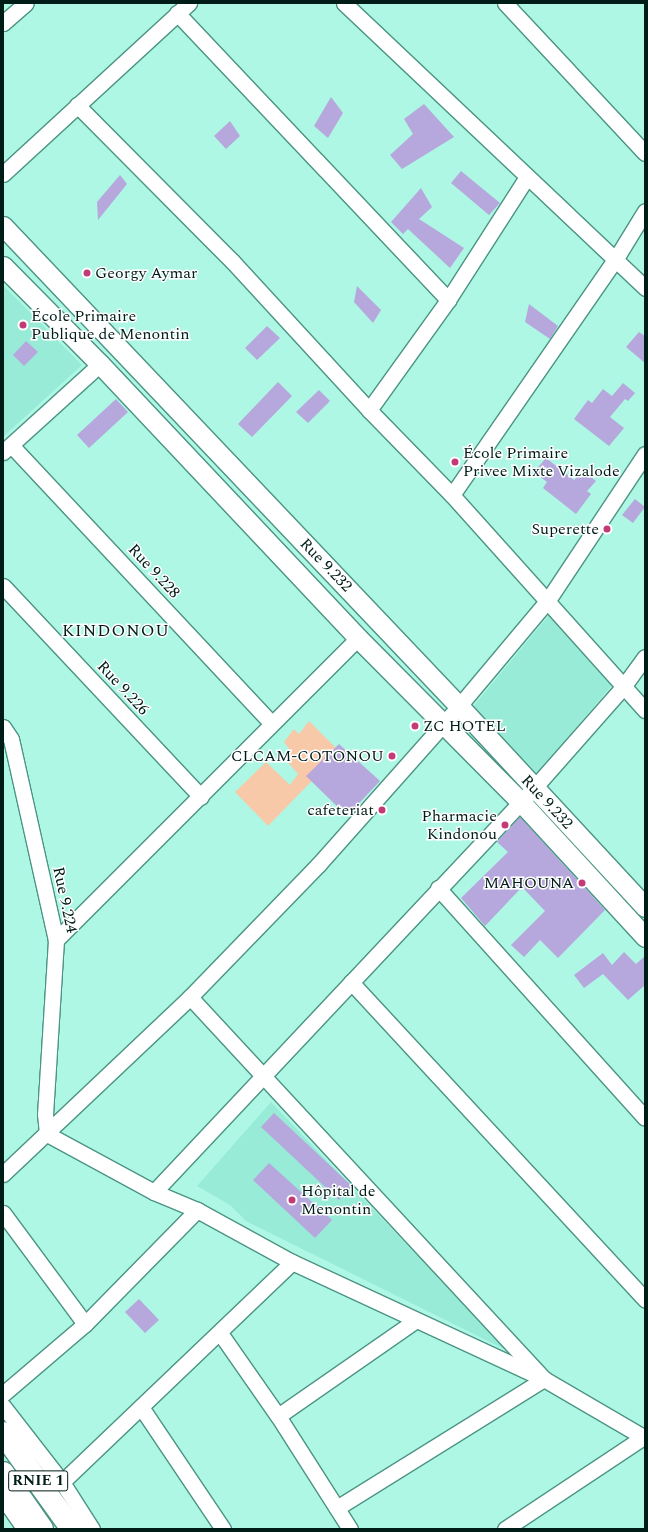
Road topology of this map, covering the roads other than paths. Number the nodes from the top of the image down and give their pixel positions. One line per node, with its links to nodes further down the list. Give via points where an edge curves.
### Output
1 (26, 3): 5 (street)
2 (344, 3): 9 (street)
3 (505, 3): 7 (street)
4 (183, 8): 6 (street); 15 (street)
5 (3, 24)
6 (77, 105): 8 (street); 17 (street, via 233,262)
7 (645, 153)
8 (3, 174)
9 (527, 177): 12 (street); 15 (street)
10 (645, 211): 12 (street)
11 (3, 226): 26 (street, Rue 9.232)
12 (616, 260): 14 (street); 20 (street)
13 (3, 266): 16 (street, Rue 9.232)
14 (645, 288)
15 (448, 300): 17 (street)
16 (100, 364): 18 (street); 23 (street, Rue 9.232)
17 (369, 410): 20 (street)
18 (7, 448): 28 (street, Rue 9.228)
19 (645, 454): 22 (street)
20 (452, 495): 22 (street)
21 (3, 586): 32 (street, Rue 9.226)
22 (548, 600): 25 (street); 26 (street)
23 (358, 638): 28 (street); 29 (street, Rue 9.232)
24 (645, 657): 25 (street)
25 (623, 686): 27 (street); 31 (street)
26 (459, 706): 29 (street); 31 (street, Rue 9.232)
27 (645, 710)
28 (271, 723): 32 (street)
29 (444, 724): 33 (street, Rue 9.232); 39 (street, via 318,866)
30 (3, 727): 37 (street, Rue 9.224, via 11,739)
31 (534, 788): 33 (street); 35 (street, Rue 9.232)
32 (201, 797): 37 (street)
33 (520, 801): 34 (street); 36 (street, Rue 9.232)
34 (438, 888): 38 (street); 41 (street)
35 (645, 908)
36 (645, 937)
37 (56, 940): 42 (street, Rue 9.224, via 45,1114)
38 (351, 982): 40 (street); 48 (street)
39 (190, 997): 40 (street); 42 (street)
40 (264, 1076): 44 (street); 52 (street)
41 (645, 1118)
42 (47, 1134): 43 (street); 44 (street)
43 (3, 1174)
44 (154, 1192): 45 (street)
45 (197, 1210): 47 (street); 50 (street)
46 (3, 1213): 50 (street)
47 (292, 1262): 49 (street); 51 (street)
48 (645, 1300)
49 (416, 1320): 52 (street); 56 (street)
50 (85, 1324): 53 (street)
51 (220, 1333): 55 (street); 56 (street)
52 (544, 1378): 58 (street); 62 (street)
53 (3, 1394)
54 (3, 1406): 60 (street)
55 (141, 1407): 60 (street); 67 (street)
56 (278, 1416): 62 (street)
57 (3, 1433): 65 (highway, RNIE 1)
58 (644, 1437): 69 (street)
59 (3, 1473): 64 (highway, RNIE 1)
60 (62, 1482): 66 (street)
61 (3, 1498): 63 (street)
62 (337, 1508): 68 (street)
63 (25, 1529)
64 (42, 1529)
65 (72, 1529)
66 (92, 1529)
67 (224, 1529)
68 (350, 1529)
69 (505, 1529)

